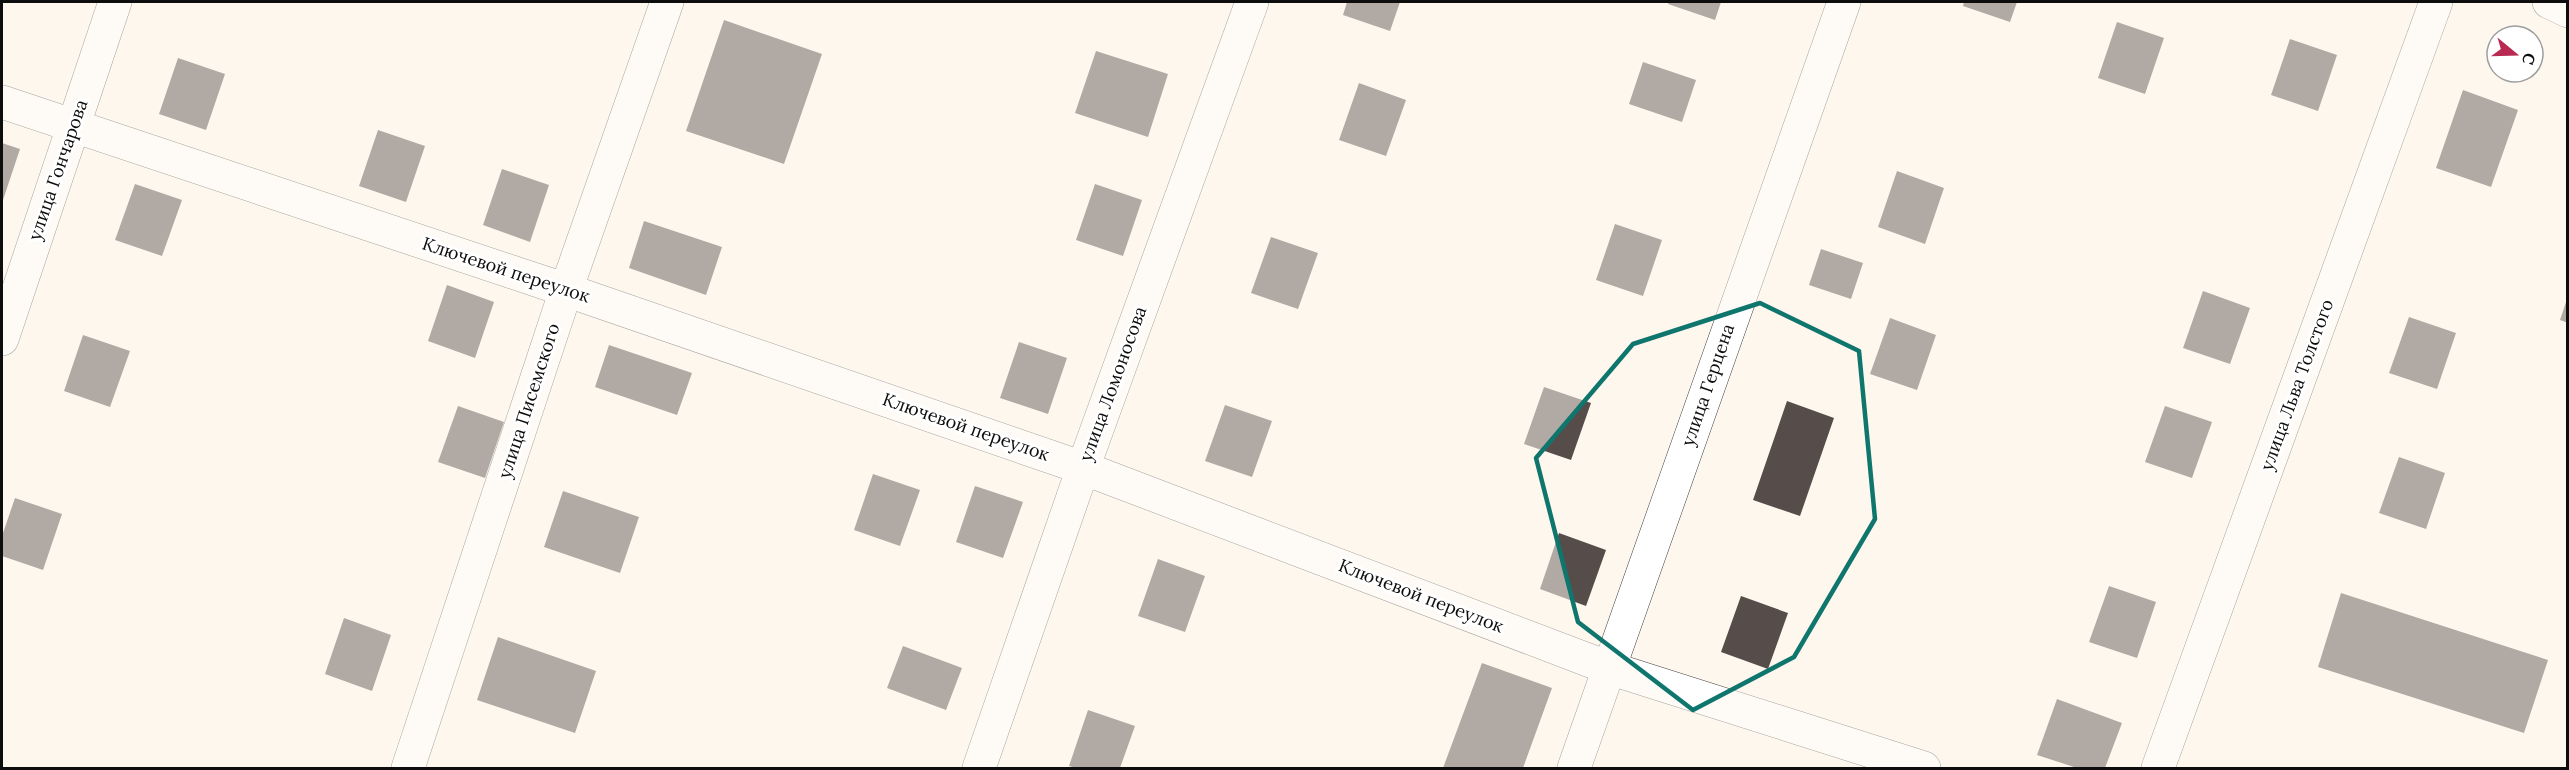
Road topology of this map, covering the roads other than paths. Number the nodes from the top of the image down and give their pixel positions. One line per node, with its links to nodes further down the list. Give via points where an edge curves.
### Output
1 (115, 2): 9 (street, улица Гончарова)
2 (667, 2): 10 (street, улица Писемского)
3 (1252, 2): 12 (street, улица Ломоносова)
4 (1844, 2): 13 (street, улица Герцена)
5 (2436, 2): 18 (street, улица Льва Толстого)
6 (2548, 2): 7 (street)
7 (2568, 11)
8 (2, 102): 9 (street, Ключевой переулок)
9 (72, 128): 10 (street, Ключевой переулок); 11 (street, улица Гончарова)
10 (566, 290): 12 (street, Ключевой переулок); 14 (street, улица Писемского)
11 (2, 339)
12 (1083, 468): 13 (street, Ключевой переулок); 15 (street, улица Ломоносова)
13 (1609, 668): 16 (street, улица Герцена); 17 (street, Ключевой переулок)
14 (408, 768)
15 (979, 768)
16 (1574, 768)
17 (1924, 768)
18 (2158, 768)

